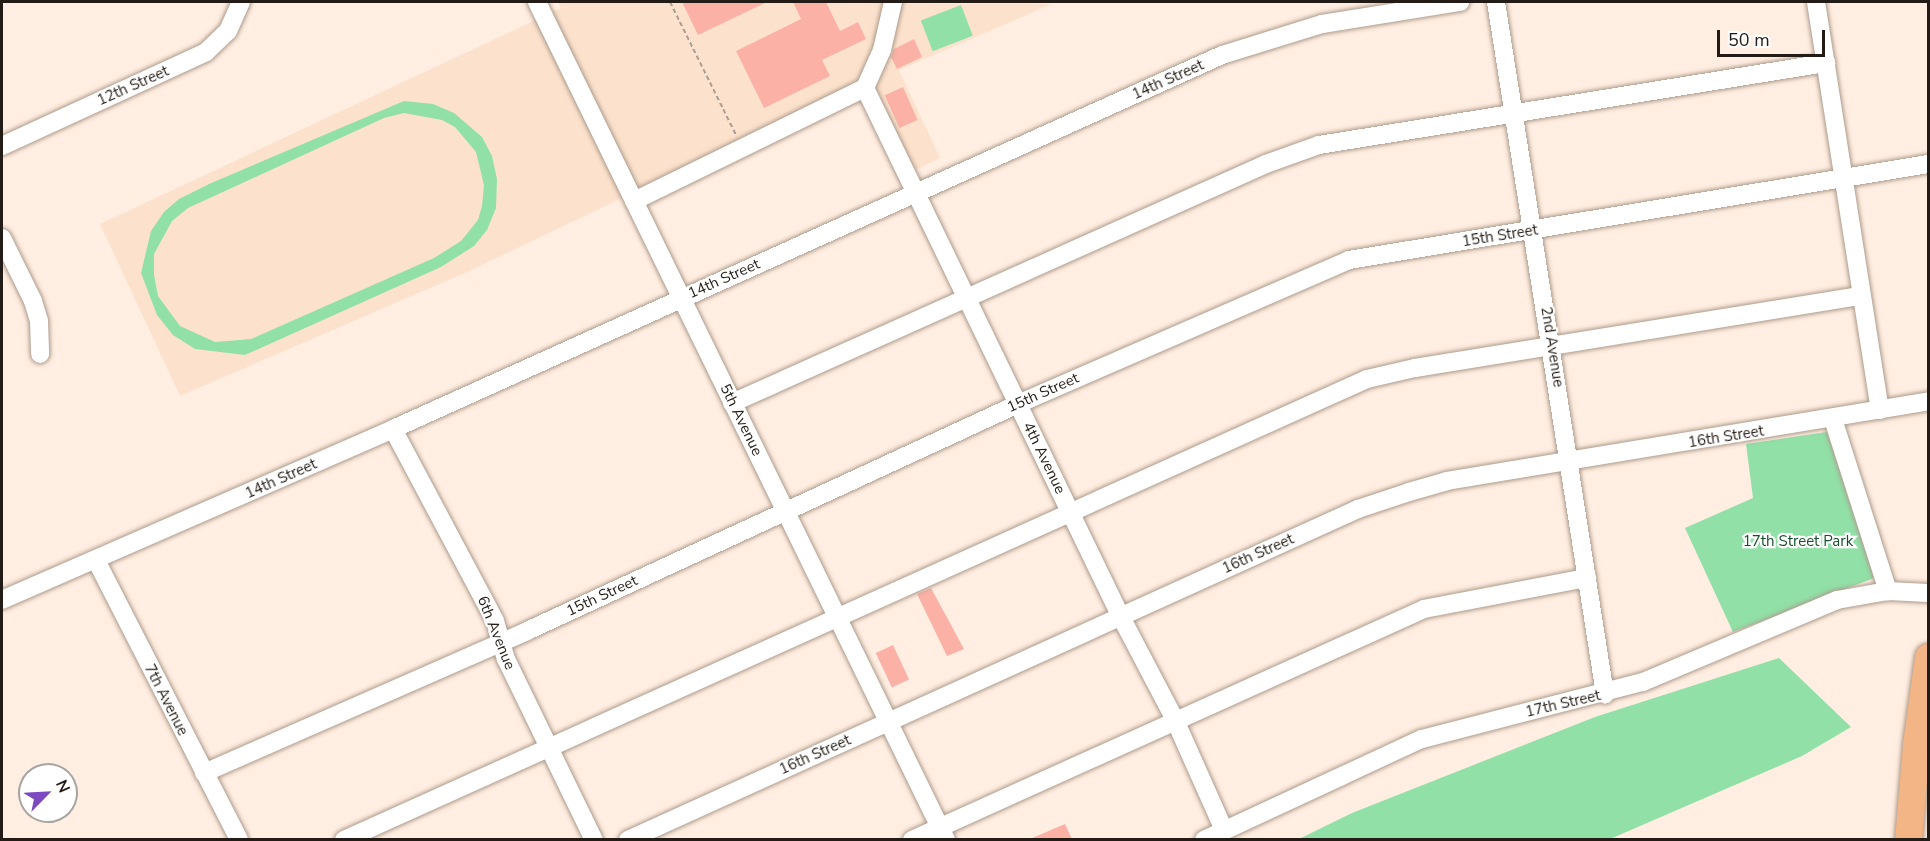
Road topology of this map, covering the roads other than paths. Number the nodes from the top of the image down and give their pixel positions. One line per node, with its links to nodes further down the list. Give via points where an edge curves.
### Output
1 (241, 2): 10 (street, 12th Street, via 228,31 206,52)
2 (537, 2): 14 (street, 5th Avenue)
3 (893, 2): 8 (street, via 882,50)
4 (1460, 2): 13 (street, 14th Street, via 1322,24 1259,41)
5 (1496, 2): 9 (street, 2nd Avenue)
6 (1816, 2): 7 (street)
7 (1826, 63): 9 (street); 12 (street)
8 (865, 88): 13 (street, 4th Avenue); 14 (street)
9 (1513, 114): 15 (street, 2nd Avenue); 19 (street, via 1346,140 1302,151)
10 (2, 146)
11 (1929, 164): 12 (street, 15th Street)
12 (1844, 181): 15 (street, 15th Street); 17 (street)
13 (914, 195): 18 (street, 14th Street); 19 (street, 4th Avenue)
14 (634, 201): 18 (street, 5th Avenue)
15 (1533, 231): 20 (street, 2nd Avenue); 24 (street, 15th Street, via 1349,260)
16 (2, 238): 21 (street, via 33,301 39,321)
17 (1860, 296): 20 (street); 25 (street)
18 (682, 298): 23 (street, 5th Avenue); 27 (street, 14th Street)
19 (967, 298): 23 (street); 24 (street, 4th Avenue)
20 (1553, 345): 28 (street, 2nd Avenue); 30 (street, via 1367,379)
21 (40, 354)
22 (1929, 401): 25 (street, 16th Street)
23 (732, 403): 29 (street, 5th Avenue)
24 (1018, 404): 29 (street, 15th Street); 30 (street, 4th Avenue)
25 (1880, 410): 26 (street, 16th Street)
26 (1833, 419): 28 (street, 16th Street); 33 (street)
27 (393, 429): 31 (street, 14th Street); 38 (street, 6th Avenue, via 495,621)
28 (1570, 462): 32 (street, 2nd Avenue); 37 (street, 16th Street, via 1447,481 1378,502)
29 (786, 510): 36 (street, 5th Avenue); 38 (street, 15th Street)
30 (1070, 511): 36 (street); 37 (street, 4th Avenue)
31 (96, 560): 35 (street, 14th Street); 44 (street, 7th Avenue)
32 (1587, 578): 40 (street, 2nd Avenue); 41 (street, via 1424,609)
33 (1888, 591): 34 (street, 17th Street); 40 (street, 17th Street, via 1814,608 1692,662)
34 (1929, 594)
35 (2, 600)
36 (837, 615): 42 (street, 5th Avenue); 43 (street)
37 (1121, 617): 41 (street, 4th Avenue); 42 (street, 16th Street)
38 (501, 641): 43 (street, 6th Avenue); 44 (street, 15th Street)
39 (1929, 657): 53 (highway)
40 (1605, 694): 45 (street, 17th Street, via 1422,739)
41 (1175, 720): 45 (street, 4th Avenue); 46 (street)
42 (887, 722): 46 (street, 5th Avenue); 50 (street, 16th Street)
43 (548, 746): 48 (street); 49 (street, 6th Avenue)
44 (204, 774): 47 (street, 7th Avenue)
45 (1223, 828): 52 (street, 17th Street)
46 (943, 833): 51 (street)
47 (239, 840)
48 (344, 840)
49 (594, 840)
50 (628, 840)
51 (912, 840)
52 (1204, 840)
53 (1908, 840)

